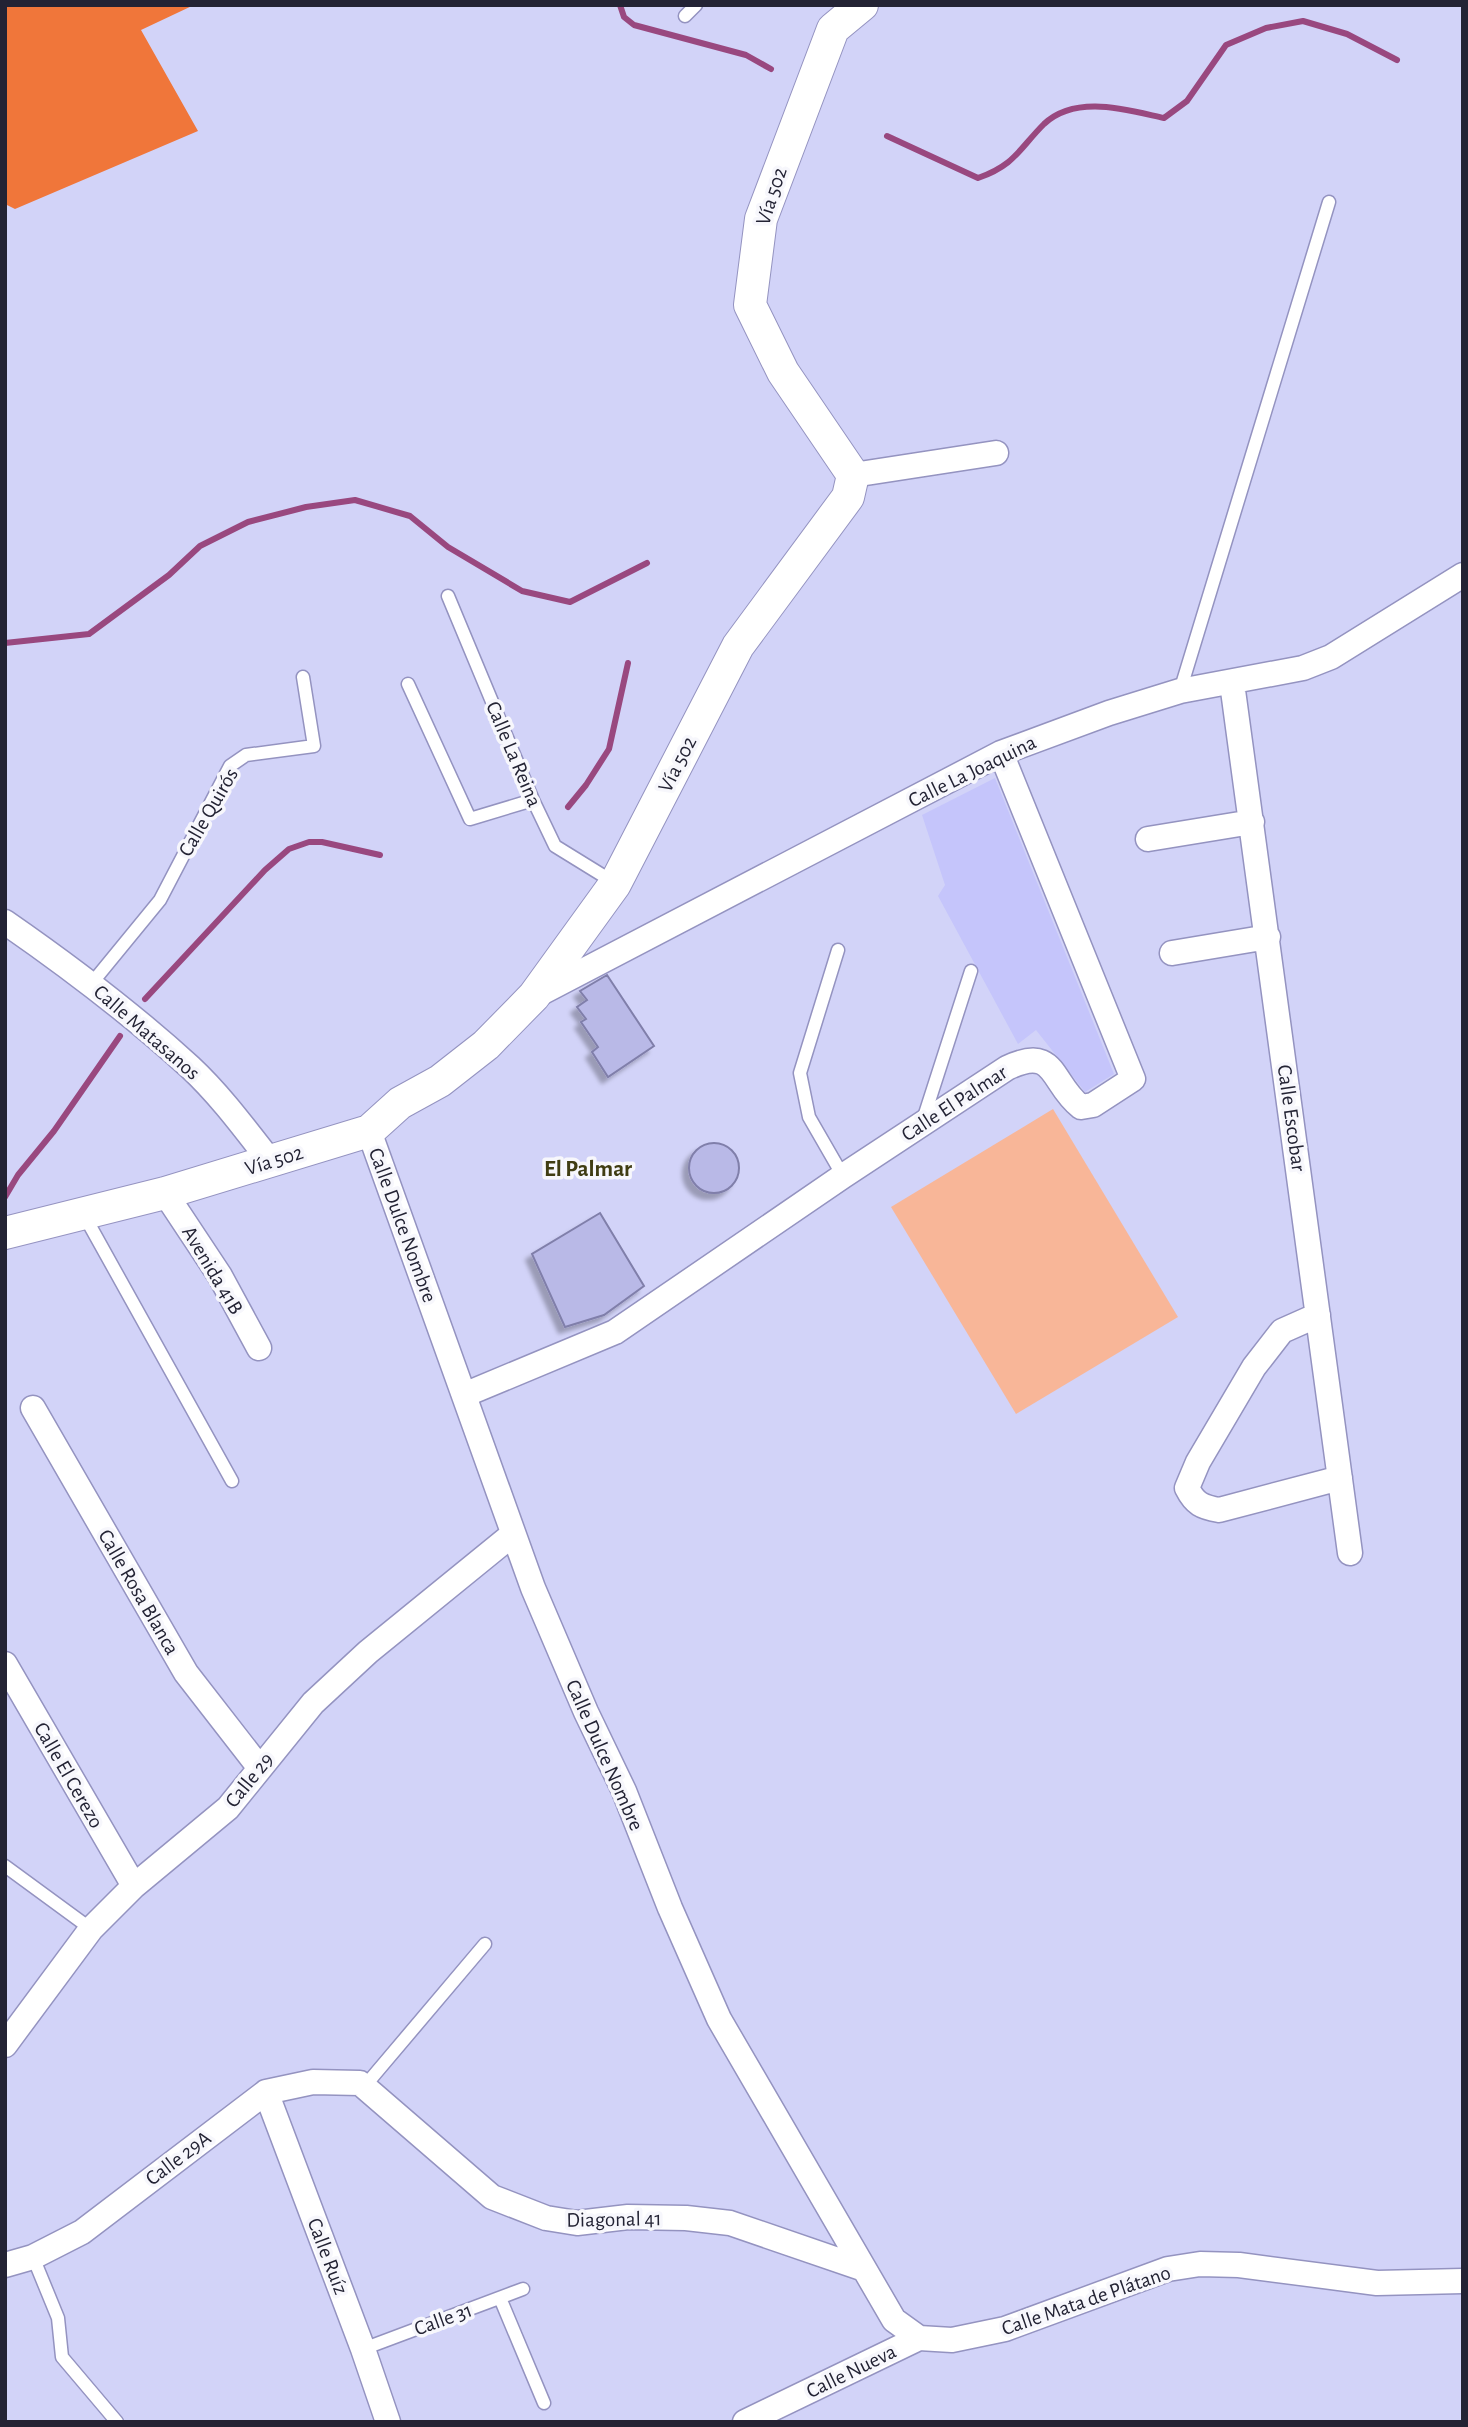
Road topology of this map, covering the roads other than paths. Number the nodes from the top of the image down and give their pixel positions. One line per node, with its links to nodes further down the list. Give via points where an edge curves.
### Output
1 (696, 5): 3 (lane)
2 (862, 5): 6 (street, Vía 502, via 833,29 761,219 750,305 783,372)
3 (685, 16)
4 (1329, 202): 12 (lane)
5 (996, 453): 6 (street)
6 (853, 475): 17 (street, Vía 502, via 848,497 738,646)
7 (1463, 575): 10 (street, Calle La Joaquina, via 1331,657 1303,668)
8 (448, 596): 14 (lane, Calle La Reina)
9 (303, 677): 23 (lane, Calle Quirós, via 314,746 246,755 230,766 160,900)
10 (1232, 682): 12 (street, Calle La Joaquina); 15 (street, Calle Escobar)
11 (408, 684): 14 (lane, via 470,819)
12 (1180, 691): 13 (street, Calle La Joaquina)
13 (1002, 753): 24 (street, Calle La Joaquina); 25 (street, Calle El Palmar, via 1133,1079 1093,1105 1081,1107 1052,1068 1037,1059 1023,1060)
14 (533, 800): 17 (lane, Calle La Reina, via 555,846)
15 (1252, 822): 16 (street); 19 (street, Calle Escobar)
16 (1148, 839)
17 (615, 884): 24 (street, Vía 502)
18 (5, 922): 23 (street, Calle Matasanos)
19 (1268, 937): 21 (street); 32 (street, Calle Escobar)
20 (838, 950): 28 (lane, via 800,1073 809,1117)
21 (1172, 953)
22 (971, 971): 25 (lane)
23 (92, 983): 27 (street, Calle Matasanos, via 192,1069)
24 (534, 996): 26 (street, Vía 502, via 486,1045 440,1081 400,1103)
25 (922, 1124): 28 (street, Calle El Palmar)
26 (369, 1131): 27 (street, Vía 502); 34 (street, Calle Dulce Nombre)
27 (270, 1161): 29 (street, Vía 502)
28 (843, 1175): 34 (street, Calle El Palmar, via 615,1332)
29 (165, 1193): 30 (street, Vía 502); 33 (street, Avenida 41B, via 220,1276)
30 (84, 1213): 31 (street, Vía 502); 37 (lane)
31 (5, 1233)
32 (1318, 1315): 36 (street, Calle Escobar); 36 (street, via 1282,1331 1254,1367 1187,1488 1203,1507 1219,1510)
33 (259, 1348)
34 (464, 1395): 38 (street, Calle Dulce Nombre)
35 (33, 1408): 41 (street, Calle Rosa Blanca, via 186,1673)
36 (1339, 1478): 39 (street, Calle Escobar)
37 (232, 1481)
38 (513, 1534): 41 (street, Calle 29, via 368,1652 313,1703); 51 (street, Calle Dulce Nombre, via 719,2019)
39 (1350, 1553)
40 (5, 1664): 43 (street, Calle El Cerezo)
41 (259, 1767): 43 (street, Calle 29, via 228,1808)
42 (5, 1866): 44 (lane)
43 (134, 1886): 44 (street, Calle 29)
44 (91, 1929): 46 (street, Calle 29)
45 (485, 1944): 47 (lane)
46 (5, 2045)
47 (362, 2085): 48 (street, Calle 29A, via 313,2082); 51 (street, Diagonal 41, via 492,2197 546,2218 577,2223 628,2217 730,2223)
48 (266, 2092): 49 (street, Calle 29A, via 82,2232); 56 (street, Calle Ruíz)
49 (33, 2257): 50 (street, Calle 29A); 58 (lane, via 58,2318 62,2357)
50 (5, 2265)
51 (864, 2269): 55 (street, Calle Dulce Nombre, via 894,2320)
52 (1463, 2281): 55 (street, Calle Mata de Plátano, via 1377,2283 1200,2264 1156,2273 1005,2329 952,2340)
53 (523, 2289): 54 (lane, Calle 31)
54 (500, 2298): 56 (lane, Calle 31); 57 (lane)
55 (919, 2338): 60 (street, Calle Nueva)
56 (363, 2348): 59 (street, Calle Ruíz)
57 (544, 2403)
58 (117, 2422)
59 (388, 2422)
60 (745, 2422)

